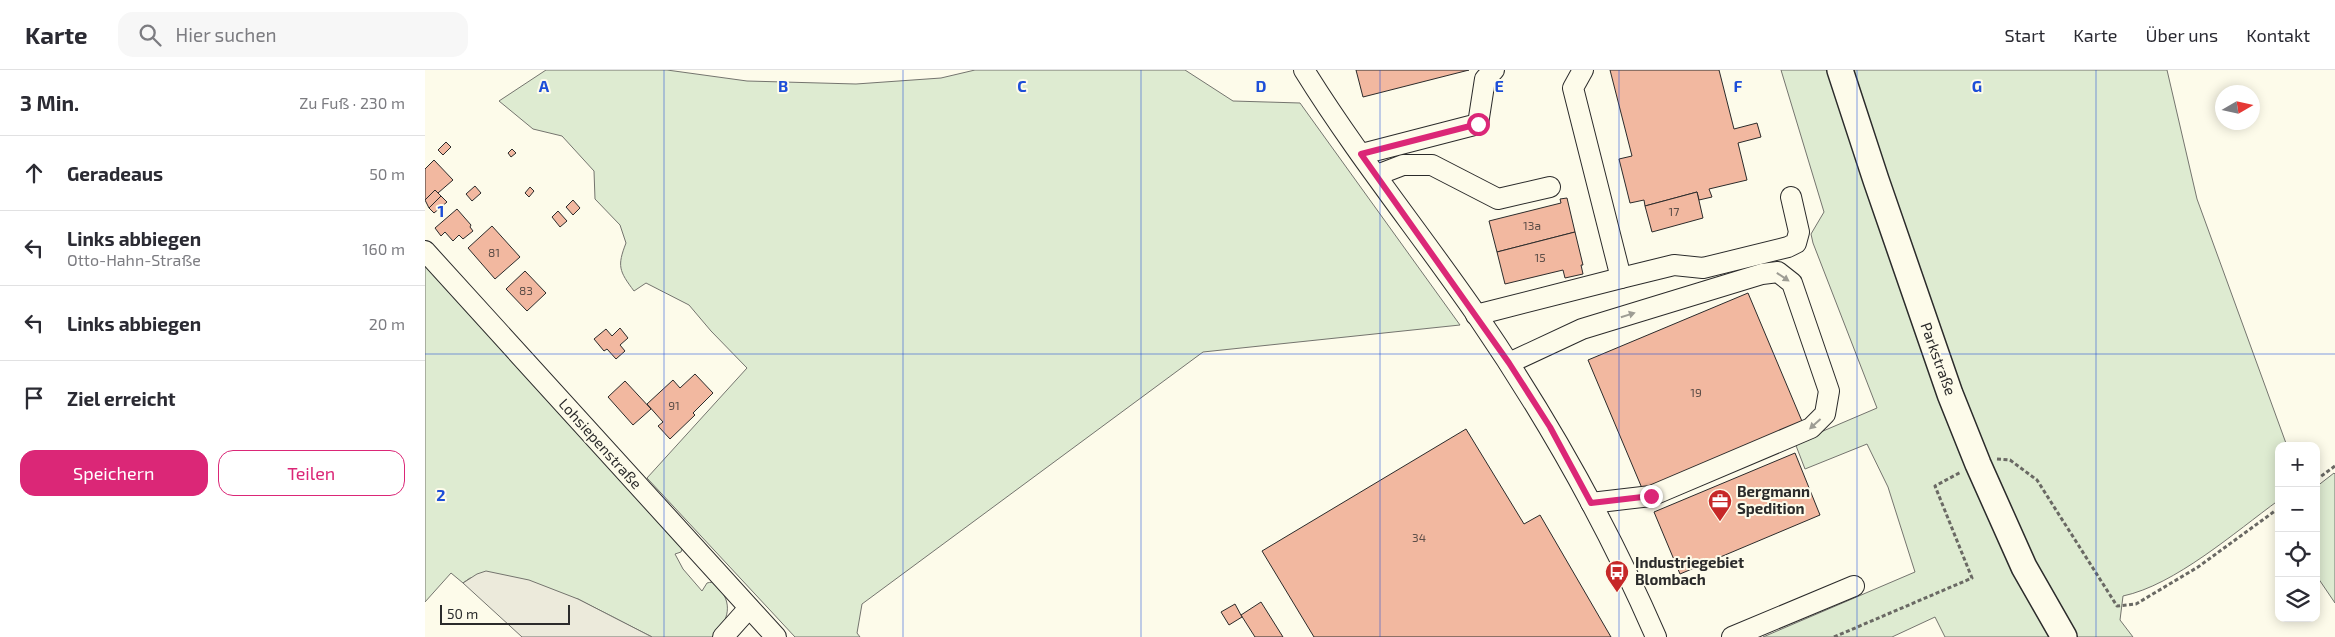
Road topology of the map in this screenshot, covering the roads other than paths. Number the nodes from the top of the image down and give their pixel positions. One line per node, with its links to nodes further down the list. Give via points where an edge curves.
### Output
1 (1304, 70): 5 (street)
2 (1494, 70): 5 (street, via 1485,79 1478,124)
3 (1583, 70): 10 (street, via 1573,88)
4 (1840, 70): 20 (main road, Parkstraße, via 1922,313 1978,464 2025,567)
5 (1361, 154): 6 (street)
6 (1377, 175): 7 (street, via 1403,165 1432,166 1498,199); 11 (street)
7 (1550, 187)
8 (1791, 197): 10 (street, via 1799,232 1795,243 1788,247 1703,268 1674,265)
9 (425, 251): 15 (street, Lohsiepenstraße)
10 (1621, 278): 11 (street)
11 (1476, 315): 12 (street)
12 (1509, 363): 13 (street, via 1550,427); 13 (street, one-way to 13, via 1581,329 1762,274 1778,272 1792,283 1829,391 1825,414 1811,428 1651,496)
13 (1591, 503): 16 (street)
14 (1854, 586): 19 (street)
15 (749, 608): 17 (street); 18 (street, Lohsiepenstraße)
16 (1653, 636)
17 (723, 637)
18 (776, 637)
19 (1732, 637)
20 (2064, 637)

